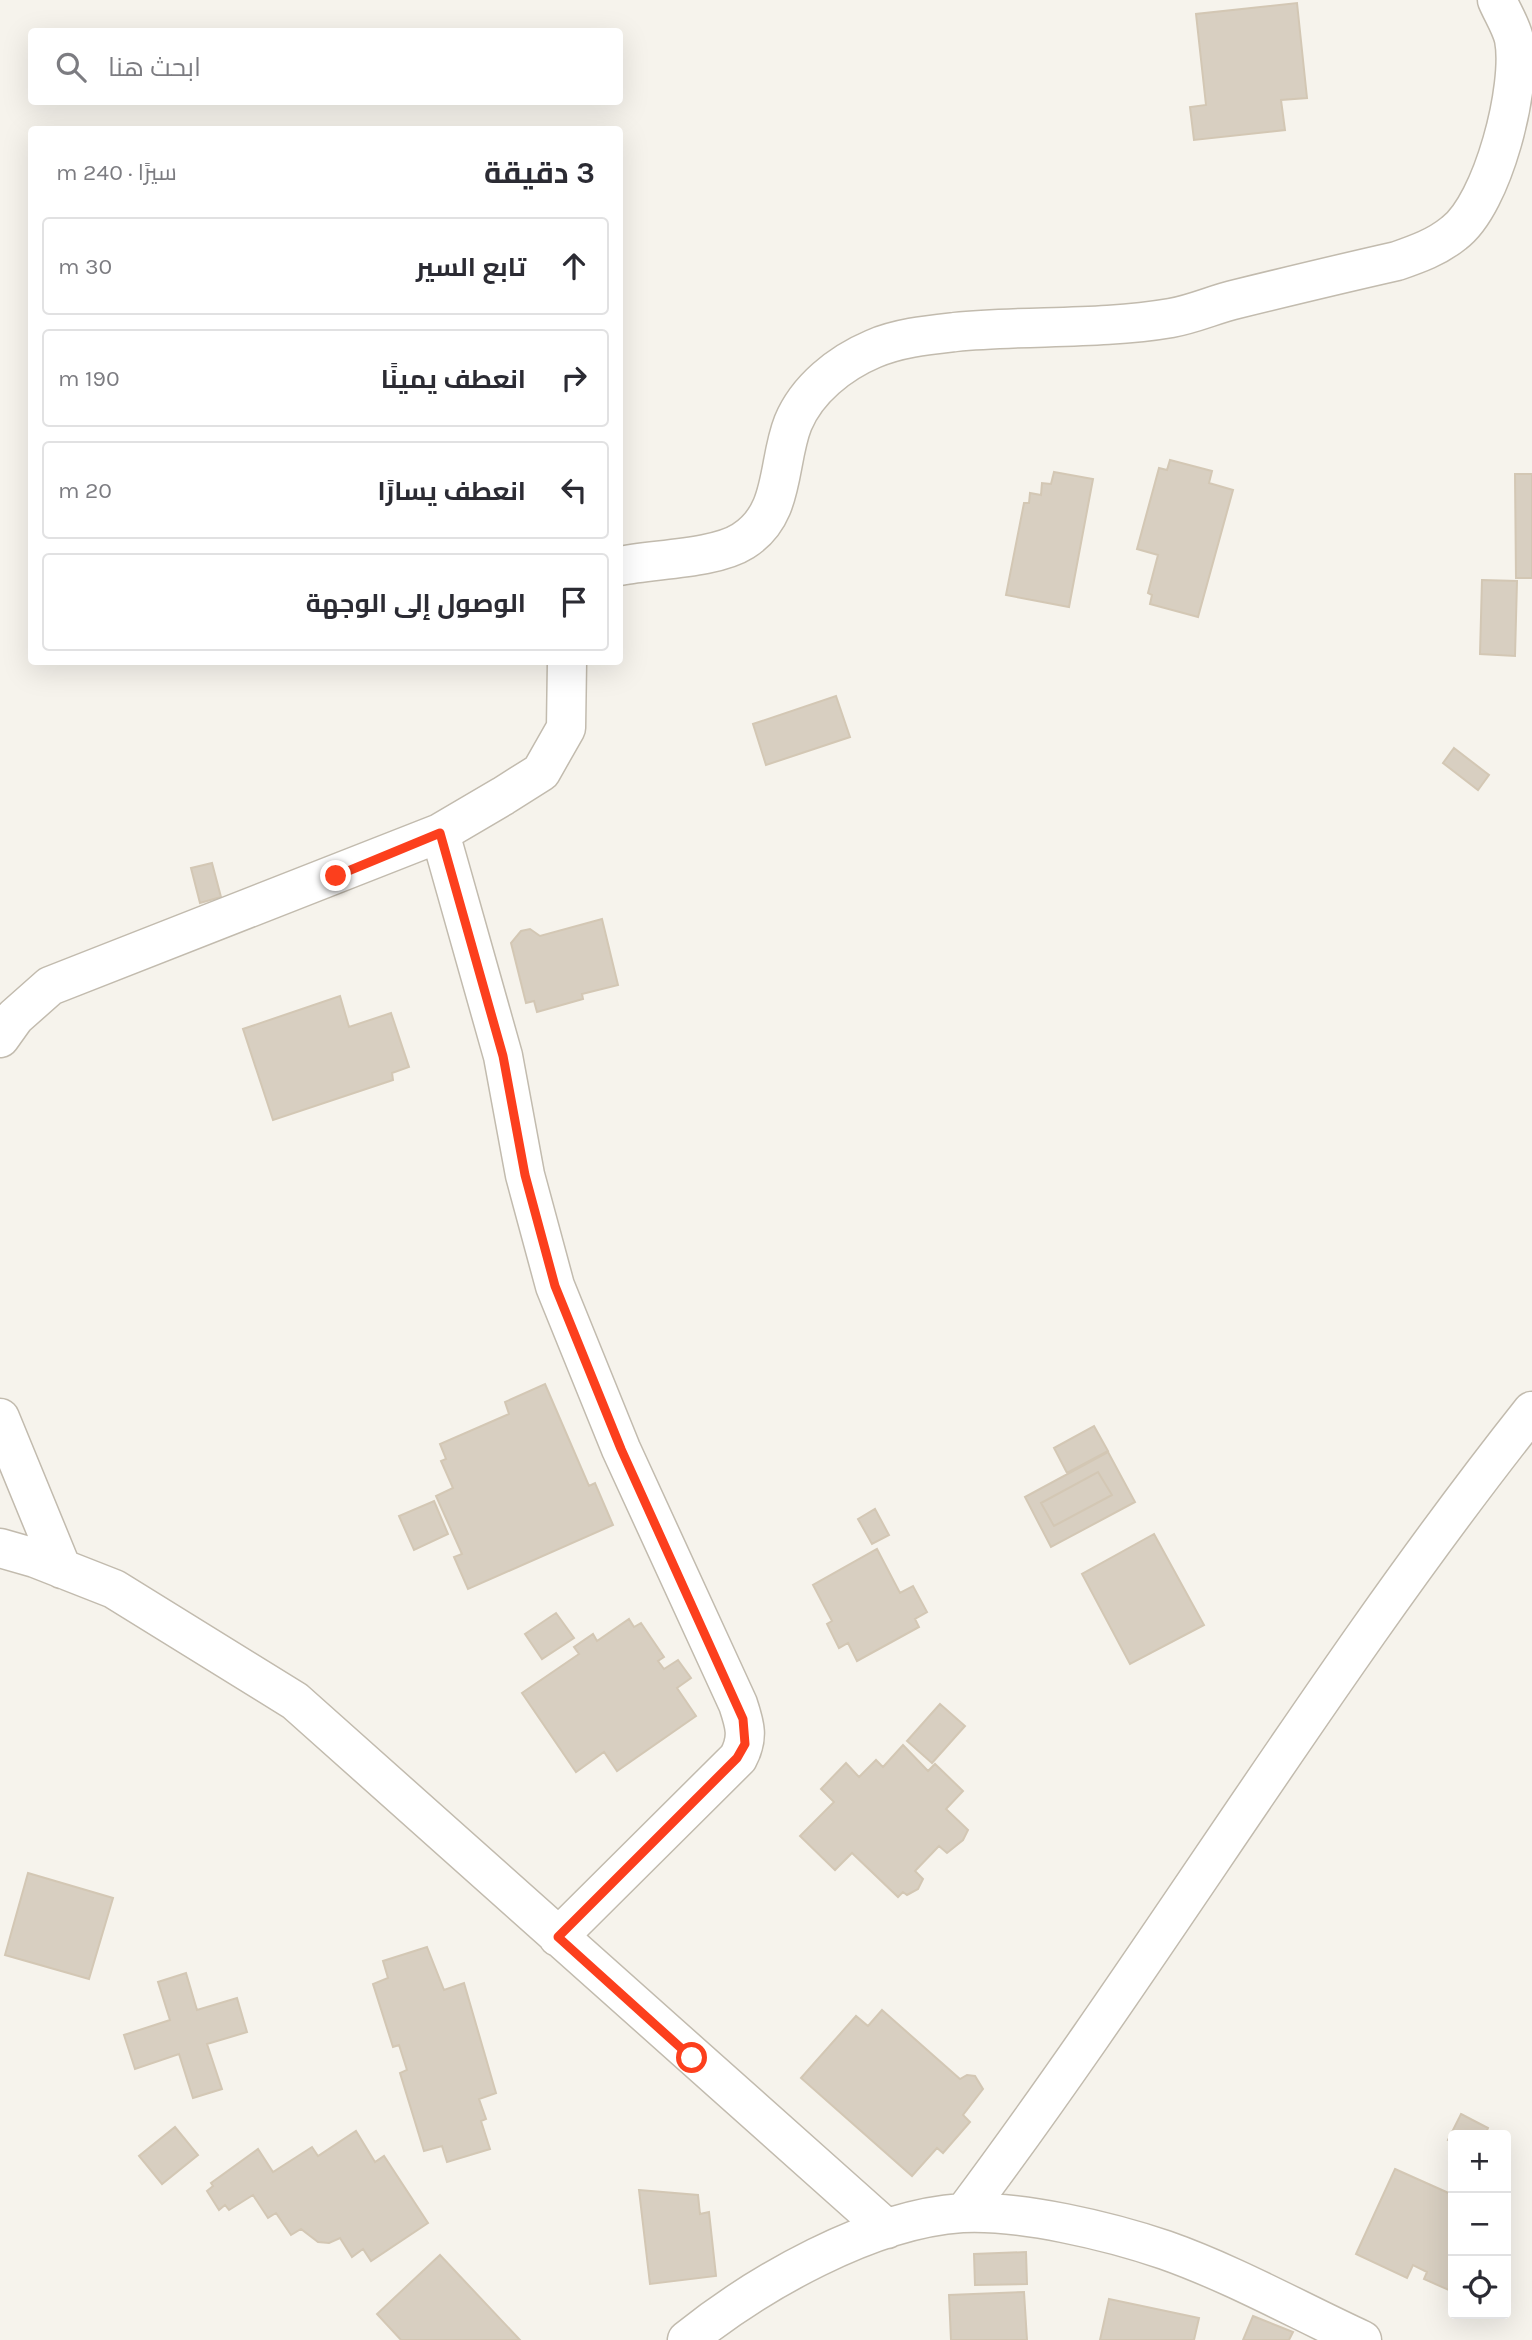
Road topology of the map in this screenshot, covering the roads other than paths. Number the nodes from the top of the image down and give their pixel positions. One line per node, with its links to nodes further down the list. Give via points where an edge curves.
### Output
1 (1497, 0): 2 (street, via 1514,39 1513,95 1485,190 1456,232 1397,261 1173,317 922,335 873,349 830,375 807,398 793,424 778,494 763,523 746,540)
2 (623, 566)
3 (567, 665): 4 (street, via 566,728 541,772)
4 (440, 833): 5 (street, via 50,986 15,1017); 10 (street, via 503,1056 525,1175 555,1286 621,1449 738,1704 746,1731 737,1758)
5 (0, 1038)
6 (1532, 1411): 11 (street, via 1381,1612 1127,1986)
7 (0, 1418): 9 (street)
8 (0, 1548): 9 (street)
9 (62, 1569): 10 (street, via 114,1589 295,1701)
10 (558, 1937): 12 (street)
11 (964, 2213): 12 (street); 14 (street, via 1064,2223 1120,2236 1228,2276)
12 (887, 2229): 13 (street, via 787,2271)
13 (687, 2340)
14 (1362, 2340)

